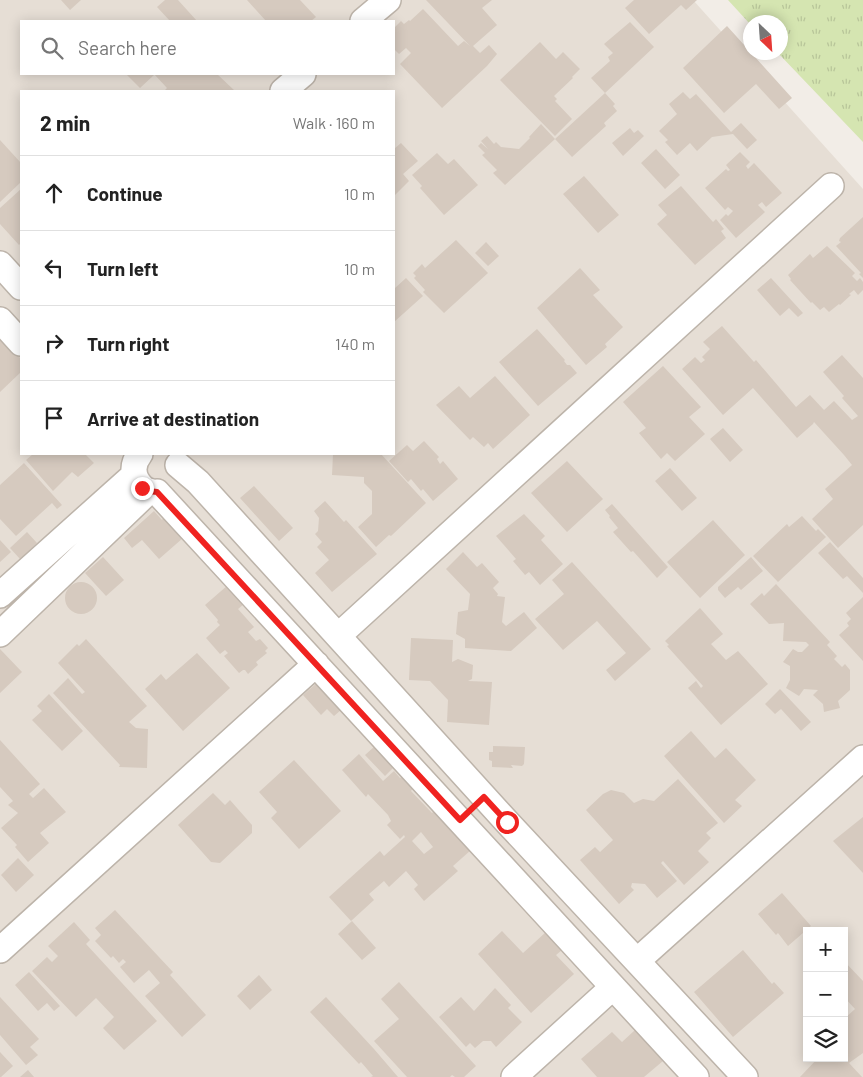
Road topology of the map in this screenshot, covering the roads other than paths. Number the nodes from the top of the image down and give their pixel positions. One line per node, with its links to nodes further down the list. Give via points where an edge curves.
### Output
1 (388, 0): 2 (street)
2 (364, 20)
3 (302, 75): 4 (street)
4 (284, 90)
5 (831, 186): 14 (street)
6 (0, 264): 7 (street)
7 (20, 286)
8 (0, 320): 9 (street)
9 (20, 343)
10 (175, 459): 11 (street, via 178,473 164,491); 14 (street)
11 (139, 472): 12 (street); 13 (street); 15 (street)
12 (0, 595)
13 (0, 634)
14 (338, 636): 17 (street)
15 (316, 664): 18 (street); 19 (street)
16 (863, 758): 20 (street)
17 (484, 797): 18 (street); 20 (street)
18 (460, 820): 21 (street)
19 (0, 950)
20 (637, 961): 24 (street)
21 (613, 987): 22 (street); 23 (street)
22 (514, 1077)
23 (696, 1077)
24 (745, 1077)

